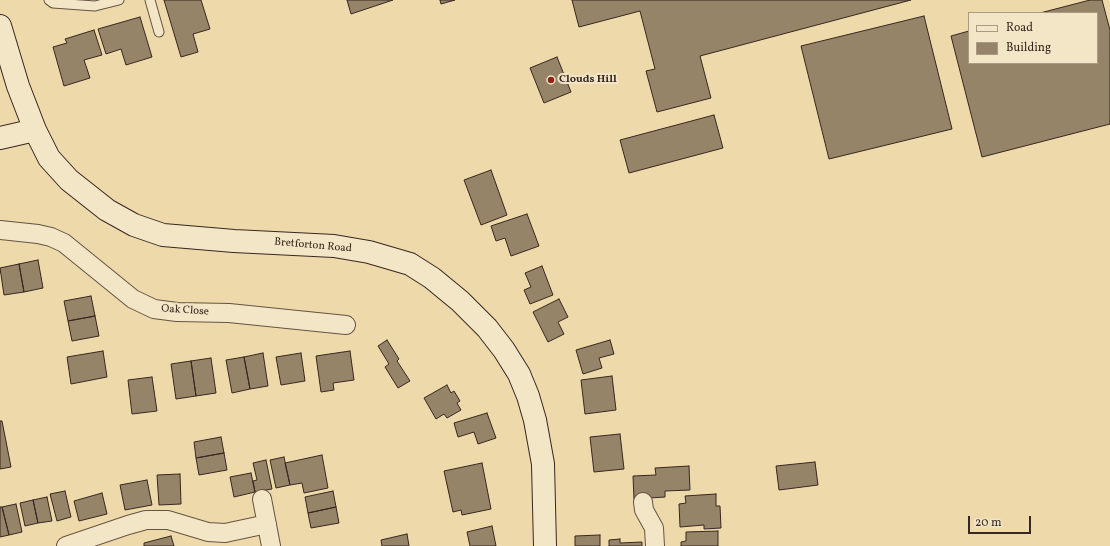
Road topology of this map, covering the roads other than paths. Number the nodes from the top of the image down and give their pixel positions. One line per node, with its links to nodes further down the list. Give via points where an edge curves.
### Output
1 (49, 0): 2 (lane, via 53,3 95,6)
2 (118, 0)
3 (150, 0): 5 (lane)
4 (0, 26): 6 (main road, Bretforton Road, via 18,86)
5 (159, 32)
6 (35, 130): 7 (main road); 15 (main road, Bretforton Road, via 49,158 69,180 107,210 134,225 163,235 334,246 368,252 410,264 432,278 487,328 504,350 521,380 535,420 543,464)
7 (0, 138)
8 (0, 230): 9 (street, Oak Close, via 38,234 64,243 133,299 154,309 229,313)
9 (346, 325)
10 (262, 499): 12 (street)
11 (643, 502): 16 (street, via 644,510 654,528)
12 (267, 524): 13 (street, via 224,533 208,532 168,520 146,520); 14 (street)
13 (66, 546)
14 (271, 546)
15 (545, 546)
16 (655, 546)

